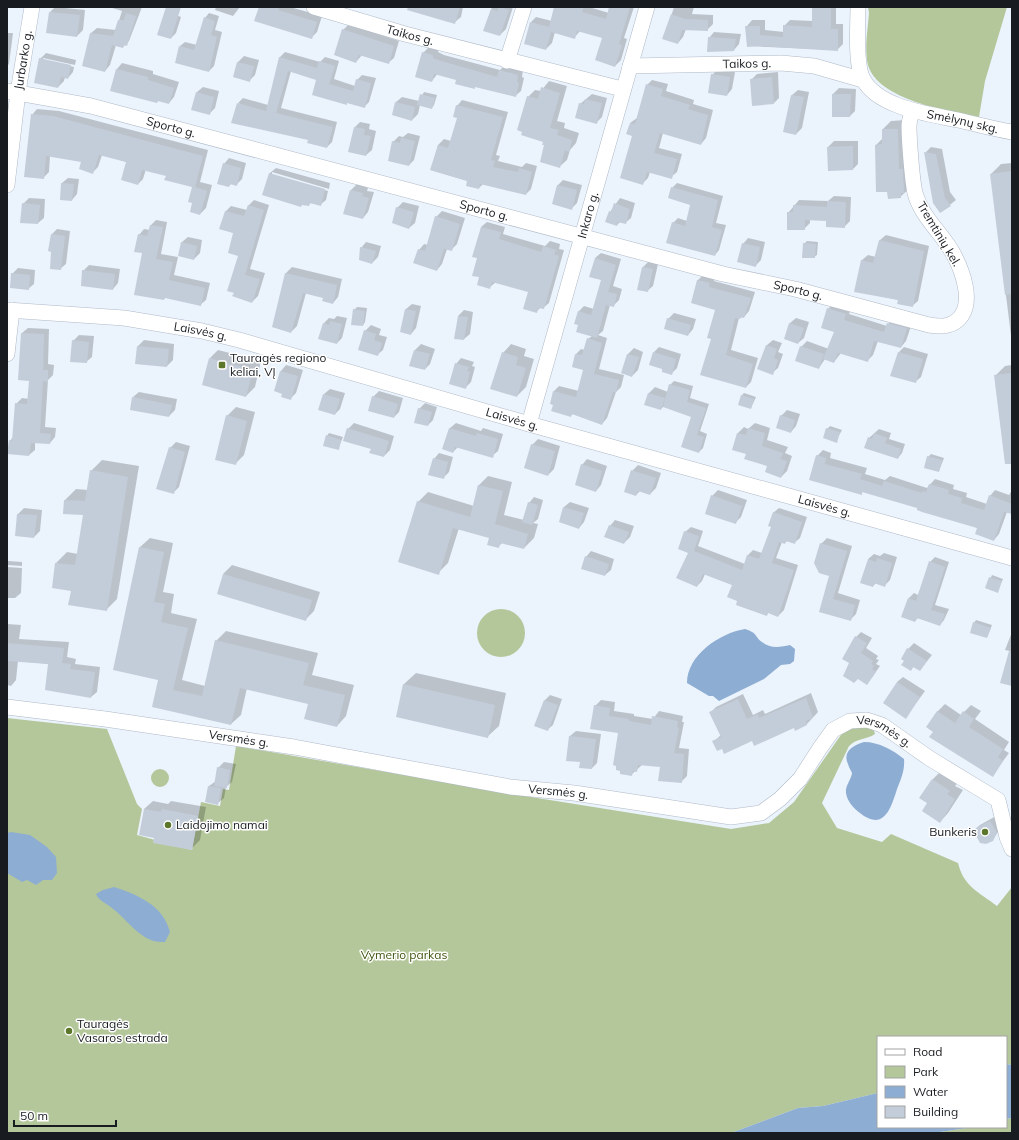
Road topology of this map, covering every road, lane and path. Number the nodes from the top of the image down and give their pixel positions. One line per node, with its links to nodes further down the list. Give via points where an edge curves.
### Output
1 (32, 7): 10 (street, Jurbarko g.)
2 (314, 7): 6 (street, Taikos g.)
3 (524, 7): 6 (street)
4 (647, 7): 7 (street, Inkaro g.)
5 (858, 7): 8 (street, via 859,64)
6 (508, 61): 9 (street, Taikos g.)
7 (630, 66): 8 (street, Taikos g., via 781,63 814,66); 9 (street, Inkaro g.)
8 (863, 80): 11 (street, via 882,97)
9 (622, 89): 14 (street, Inkaro g.)
10 (13, 92): 13 (street, Jurbarko g.); 14 (street, Sporto g., via 91,106)
11 (912, 111): 12 (street, Smėlynų skg.); 16 (street, Tremtinių kel., via 909,125 915,192 932,227 955,256 962,275 966,308)
12 (1012, 132)
13 (7, 185)
14 (582, 235): 16 (street, Sporto g., via 723,274 795,289 929,325 941,327); 18 (street, Inkaro g.)
15 (10, 310): 17 (street); 18 (street, Laisvės g., via 124,318 202,331 278,350)
16 (959, 319)
17 (7, 354)
18 (529, 424): 19 (street, Laisvės g.)
19 (1012, 558)
20 (7, 707): 21 (street, Versmės g., via 278,745 510,787 574,793 731,817 761,813 800,779 834,730 850,721 868,720 882,725 928,758 998,800)
21 (1012, 849)

